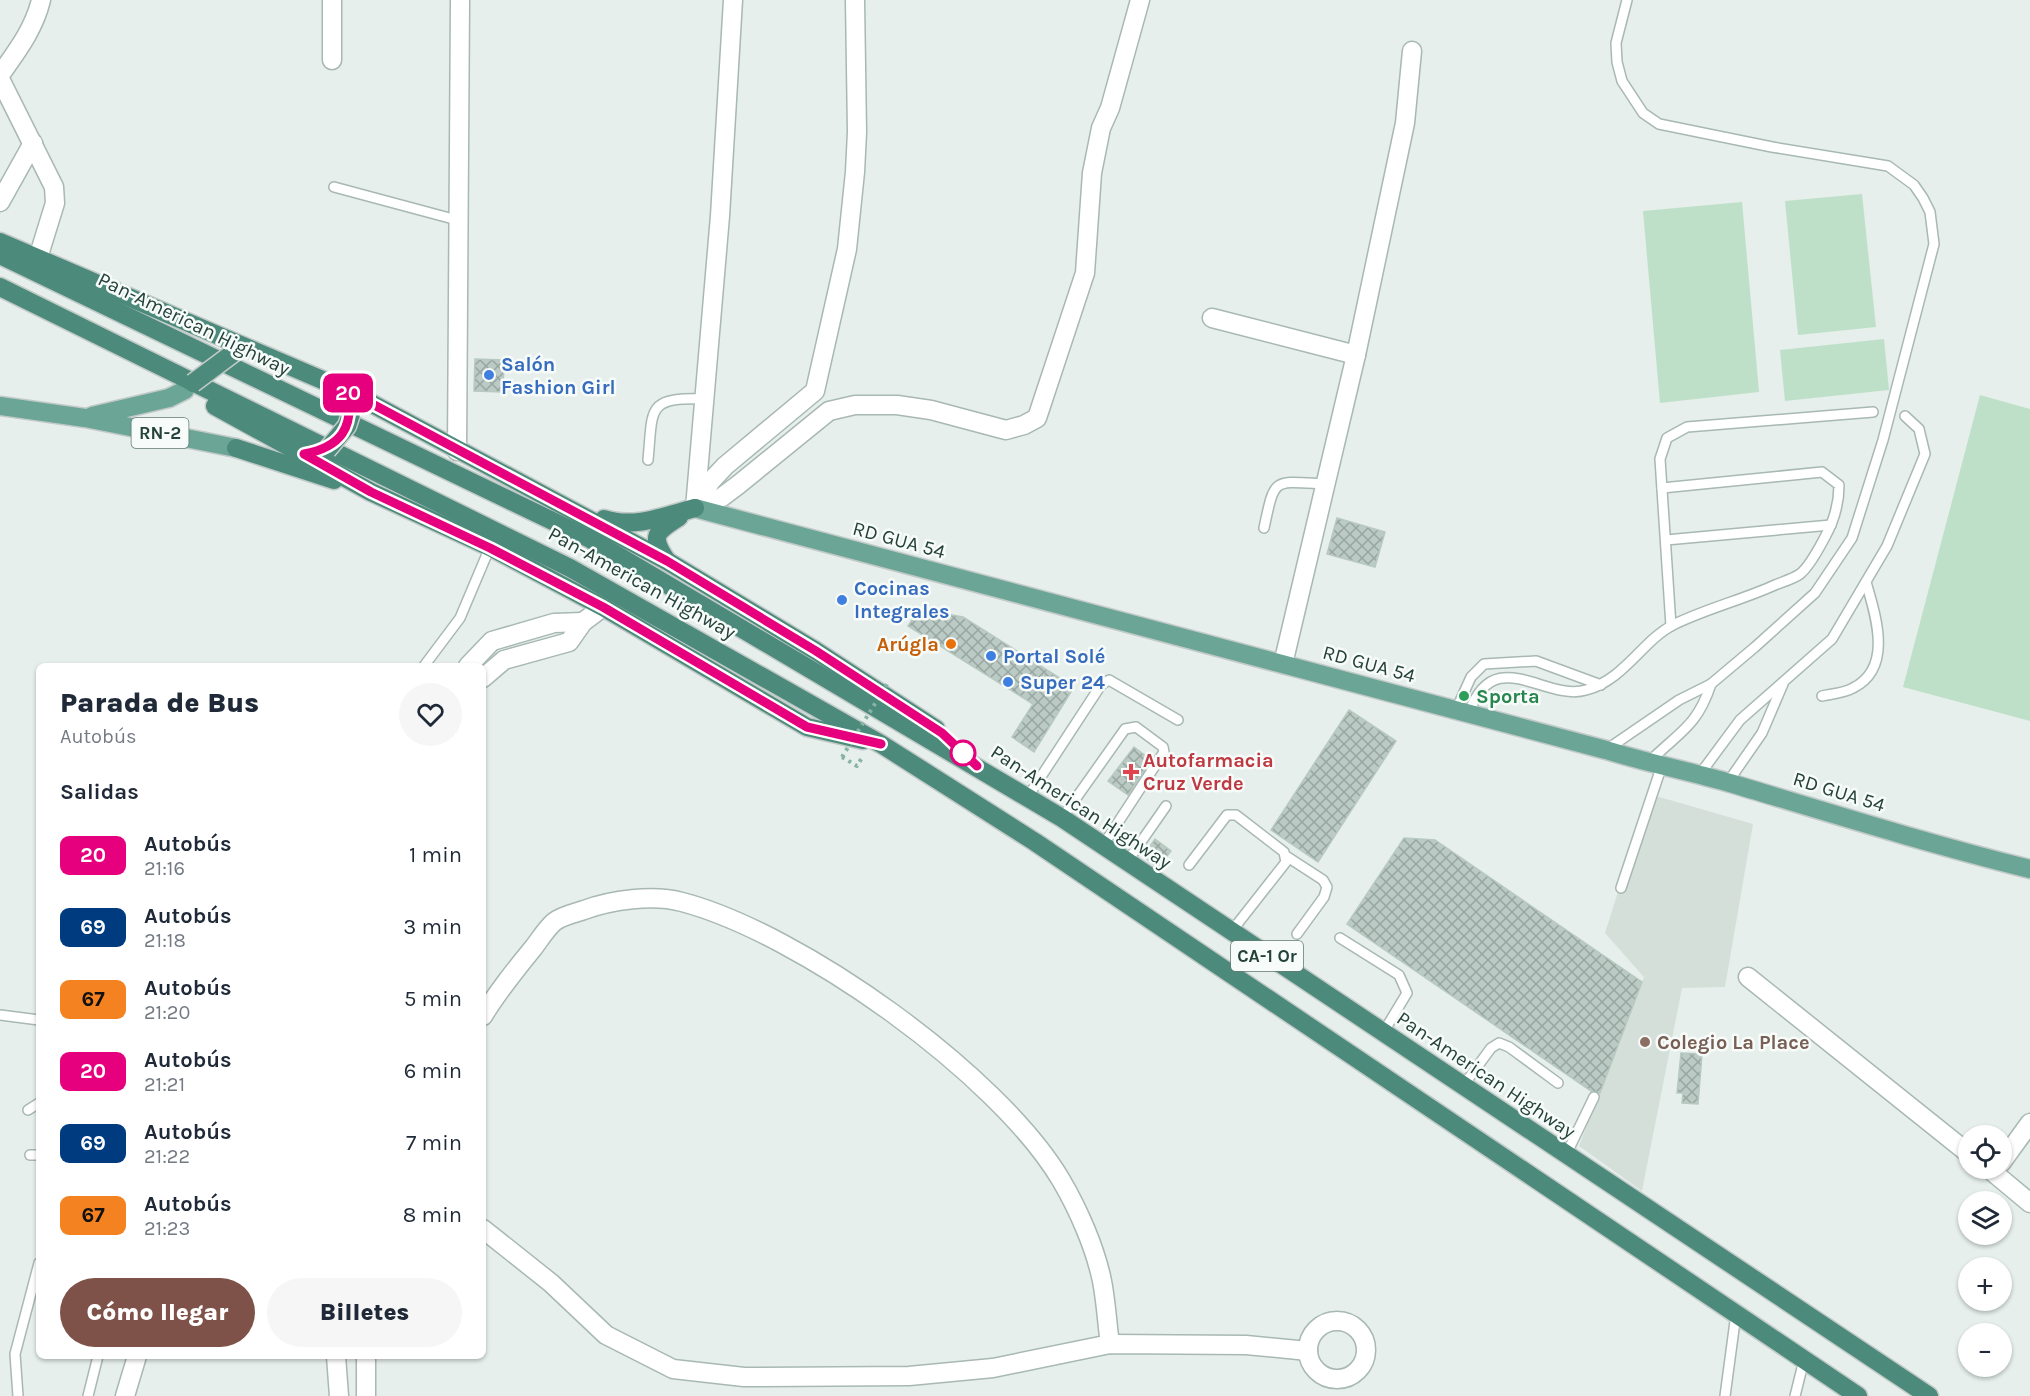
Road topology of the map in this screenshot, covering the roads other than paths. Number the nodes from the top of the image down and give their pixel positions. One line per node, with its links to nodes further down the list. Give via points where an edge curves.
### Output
1 (41, 0): 10 (street, via 24,41)
2 (332, 0): 9 (street)
3 (460, 0): 15 (street)
4 (733, 0): 27 (street)
5 (855, 0): 26 (street, via 854,183 847,249)
6 (1140, 0): 29 (street, via 1101,128 1092,173 1085,273 1037,418 1006,430 897,405 855,405)
7 (1627, 0): 56 (lane, via 1616,43 1617,62 1622,81 1643,113 1659,124 1888,166 1914,185 1930,212 1934,228 1934,244 1852,538 1815,593)
8 (1412, 51): 23 (street, via 1405,123)
9 (332, 60)
10 (0, 75)
11 (0, 79): 12 (street)
12 (33, 143): 14 (street); 18 (street, via 54,187 56,204)
13 (334, 187): 15 (lane)
14 (0, 202)
15 (457, 220): 34 (street)
16 (0, 242): 18 (highway)
17 (0, 255): 64 (highway, Pan-American Highway / CA-1 Or, via 590,540)
18 (39, 258): 22 (highway)
19 (0, 287): 61 (highway, Pan-American Highway / CA-1 Or, via 570,568)
20 (0, 296): 24 (highway)
21 (1212, 318): 23 (street)
22 (241, 349): 24 (highway, bridge); 25 (highway)
23 (1356, 355): 37 (street)
24 (189, 387): 32 (main road, RN-2, via 169,398); 35 (highway)
25 (348, 391): 34 (highway); 35 (highway, bridge, via 351,414 347,426 327,450)
26 (815, 391): 29 (street); 41 (street, via 725,466)
27 (705, 399): 36 (lane, via 669,399 659,404 653,414); 41 (street)
28 (0, 406): 32 (main road, RN-2)
29 (828, 411): 41 (street, via 722,497)
30 (1873, 411): 38 (lane, via 1680,429 1667,438 1661,451)
31 (1905, 416): 47 (lane, via 1919,429 1925,454 1887,546)
32 (85, 418): 33 (main road, RN-2)
33 (236, 448): 35 (highway); 39 (highway)
34 (457, 451): 40 (highway)
35 (304, 454): 39 (highway)
36 (648, 460)
37 (1324, 484): 43 (lane, via 1278,485 1272,490); 53 (street)
38 (1662, 488): 42 (lane, via 1822,472 1839,485 1839,503); 44 (lane)
39 (371, 492): 45 (highway)
40 (569, 507): 41 (highway, via 626,524); 46 (highway)
41 (695, 508): 46 (highway, via 662,527 656,536 656,545); 53 (main road, RD GUA 54)
42 (1831, 525): 44 (lane); 50 (lane, via 1800,574)
43 (1264, 528)
44 (1666, 540): 50 (lane)
45 (490, 548): 48 (highway); 51 (lane, via 460,618)
46 (667, 561): 64 (highway, via 942,733)
47 (1866, 582): 55 (lane, via 1832,639); 58 (lane, via 1878,625 1878,650 1869,675 1854,688)
48 (603, 607): 49 (street); 61 (highway, via 807,727)
49 (583, 622): 52 (street, via 554,623 492,640); 54 (street, via 569,642 504,660)
50 (1671, 626): 57 (lane)
51 (426, 663)
52 (471, 663)
53 (1283, 664): 59 (main road, RD GUA 54)
54 (486, 675)
55 (1784, 682): 65 (lane, via 1740,720); 66 (lane, via 1762,733)
56 (1711, 684): 62 (lane, via 1690,693); 63 (lane, via 1703,708)
57 (1601, 685): 59 (lane, via 1567,693 1513,676 1485,688); 59 (lane, via 1536,661 1484,664 1471,677)
58 (1822, 696)
59 (1463, 712): 62 (main road, RD GUA 54)
60 (1178, 720): 67 (lane, via 1109,680 1101,685)
61 (881, 744): 97 (highway, Pan-American Highway / CA-1 Or, via 1172,934)
62 (1606, 750): 63 (main road, RD GUA 54)
63 (1655, 764): 65 (main road, RD GUA 54); 75 (lane)
64 (977, 766): 67 (highway, Pan-American Highway / CA-1 Or)
65 (1700, 774): 66 (main road, RD GUA 54)
66 (1728, 782): 74 (main road, RD GUA 54, via 1963,853)
67 (1027, 798): 69 (highway, Pan-American Highway / CA-1 Or)
68 (1166, 806): 72 (lane)
69 (1062, 819): 70 (highway, Pan-American Highway / CA-1 Or); 70 (lane, via 1125,729 1136,727 1163,747 1164,752)
70 (1102, 847): 72 (highway, Pan-American Highway / CA-1 Or)
71 (1286, 856): 73 (lane, via 1236,815 1227,815); 76 (lane, via 1286,862); 77 (lane, via 1323,880 1327,887)
72 (1127, 862): 76 (highway, Pan-American Highway / CA-1 Or)
73 (1189, 865)
74 (2030, 869)
75 (1621, 888)
76 (1231, 932): 83 (highway, Pan-American Highway / CA-1 Or)
77 (1297, 934)
78 (1340, 938): 83 (lane, via 1399,975 1405,983 1407,993)
79 (1748, 978): 90 (street)
80 (486, 1011): 98 (street, via 555,921 599,904 642,899 680,901 769,936 858,989 933,1046 982,1086 1028,1136 1060,1179 1081,1220 1102,1279)
81 (0, 1015): 82 (lane)
82 (36, 1020)
83 (1383, 1033): 85 (highway, Pan-American Highway / CA-1 Or)
84 (1558, 1083): 85 (lane, via 1499,1043)
85 (1463, 1086): 92 (highway, Pan-American Highway / CA-1 Or)
86 (1594, 1097): 92 (lane)
87 (36, 1105): 88 (lane)
88 (28, 1110)
89 (2030, 1124): 91 (street)
90 (1958, 1145)
91 (2012, 1147)
92 (1566, 1155): 113 (highway, Pan-American Highway / CA-1 Or)
93 (2006, 1179): 94 (street)
94 (2030, 1203)
95 (486, 1231): 98 (street, via 551,1282 606,1335 673,1369 744,1377 909,1376 993,1368)
96 (36, 1274): 105 (lane, via 15,1354)
97 (1736, 1314): 104 (highway, Pan-American Highway / CA-1 Or); 110 (lane)
98 (1110, 1344): 99 (street)
99 (1308, 1351)
100 (97, 1359): 106 (lane)
101 (136, 1359): 107 (street)
102 (336, 1359): 108 (street)
103 (366, 1359): 109 (street)
104 (1804, 1360): 111 (lane); 112 (highway, Pan-American Highway / CA-1 Or)
105 (18, 1396)
106 (88, 1396)
107 (125, 1396)
108 (339, 1396)
109 (366, 1396)
110 (1725, 1396)
111 (1795, 1396)
112 (1858, 1396)
113 (1929, 1396)

